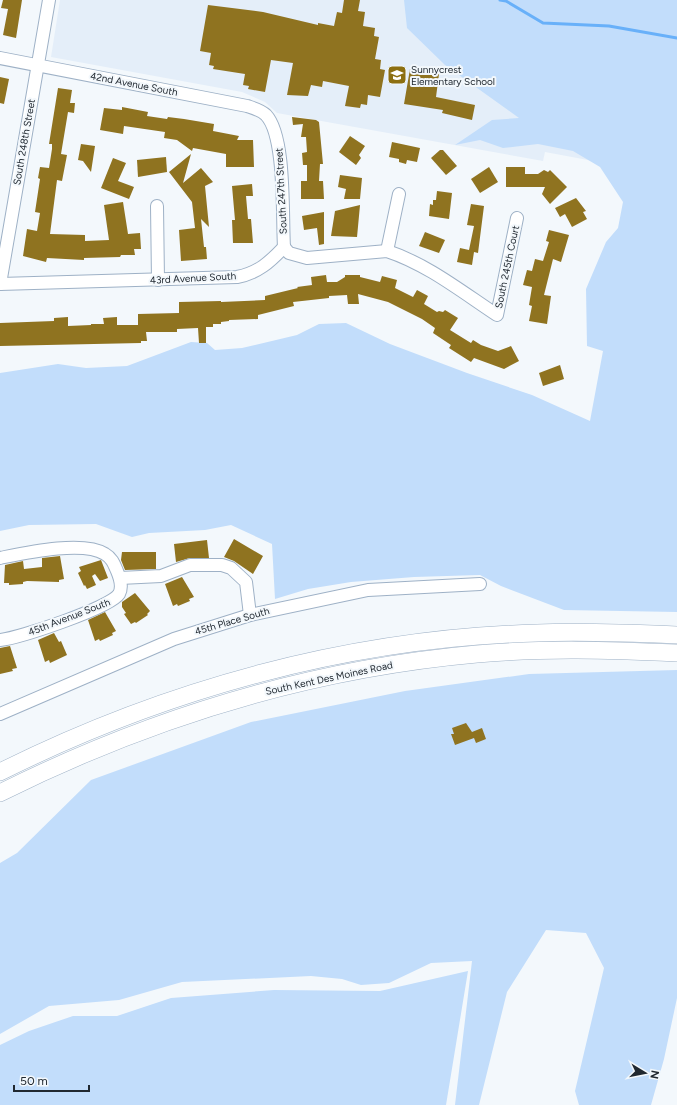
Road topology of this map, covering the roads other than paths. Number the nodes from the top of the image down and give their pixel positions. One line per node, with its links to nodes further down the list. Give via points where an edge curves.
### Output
1 (49, 0): 3 (street, South 248th Street)
2 (0, 58): 3 (street, 42nd Avenue South)
3 (37, 64): 4 (street, 42nd Avenue South, via 247,106); 11 (street, South 248th Street)
4 (266, 114): 8 (street, South 247th Street, via 279,144)
5 (400, 194): 9 (street)
6 (157, 206): 10 (street)
7 (517, 218): 9 (street, South 245th Court, via 497,315 428,269 399,254)
8 (284, 247): 9 (street, via 289,254 307,258); 10 (street, 43rd Avenue South, via 260,269 249,275)
9 (387, 251)
10 (158, 280): 11 (street, 43rd Avenue South)
11 (0, 284)
12 (0, 558): 13 (street, via 26,552 91,549 111,558)
13 (120, 578): 15 (street, via 161,576 190,565 222,565 231,568 246,582); 17 (street, 45th Avenue South, via 120,593 111,602 24,635)
14 (480, 584): 15 (street, 45th Place South, via 368,590)
15 (250, 615): 19 (street, 45th Place South, via 174,639)
16 (677, 635): 20 (highway, South Kent Des Moines Road, via 608,632 536,633 454,638 353,652 234,680 161,703 76,737)
17 (0, 640)
18 (677, 654): 21 (highway, South Kent Des Moines Road, via 589,650 532,651 443,658 356,670 256,693 164,722 97,748)
19 (0, 714)
20 (0, 772)
21 (0, 793)

